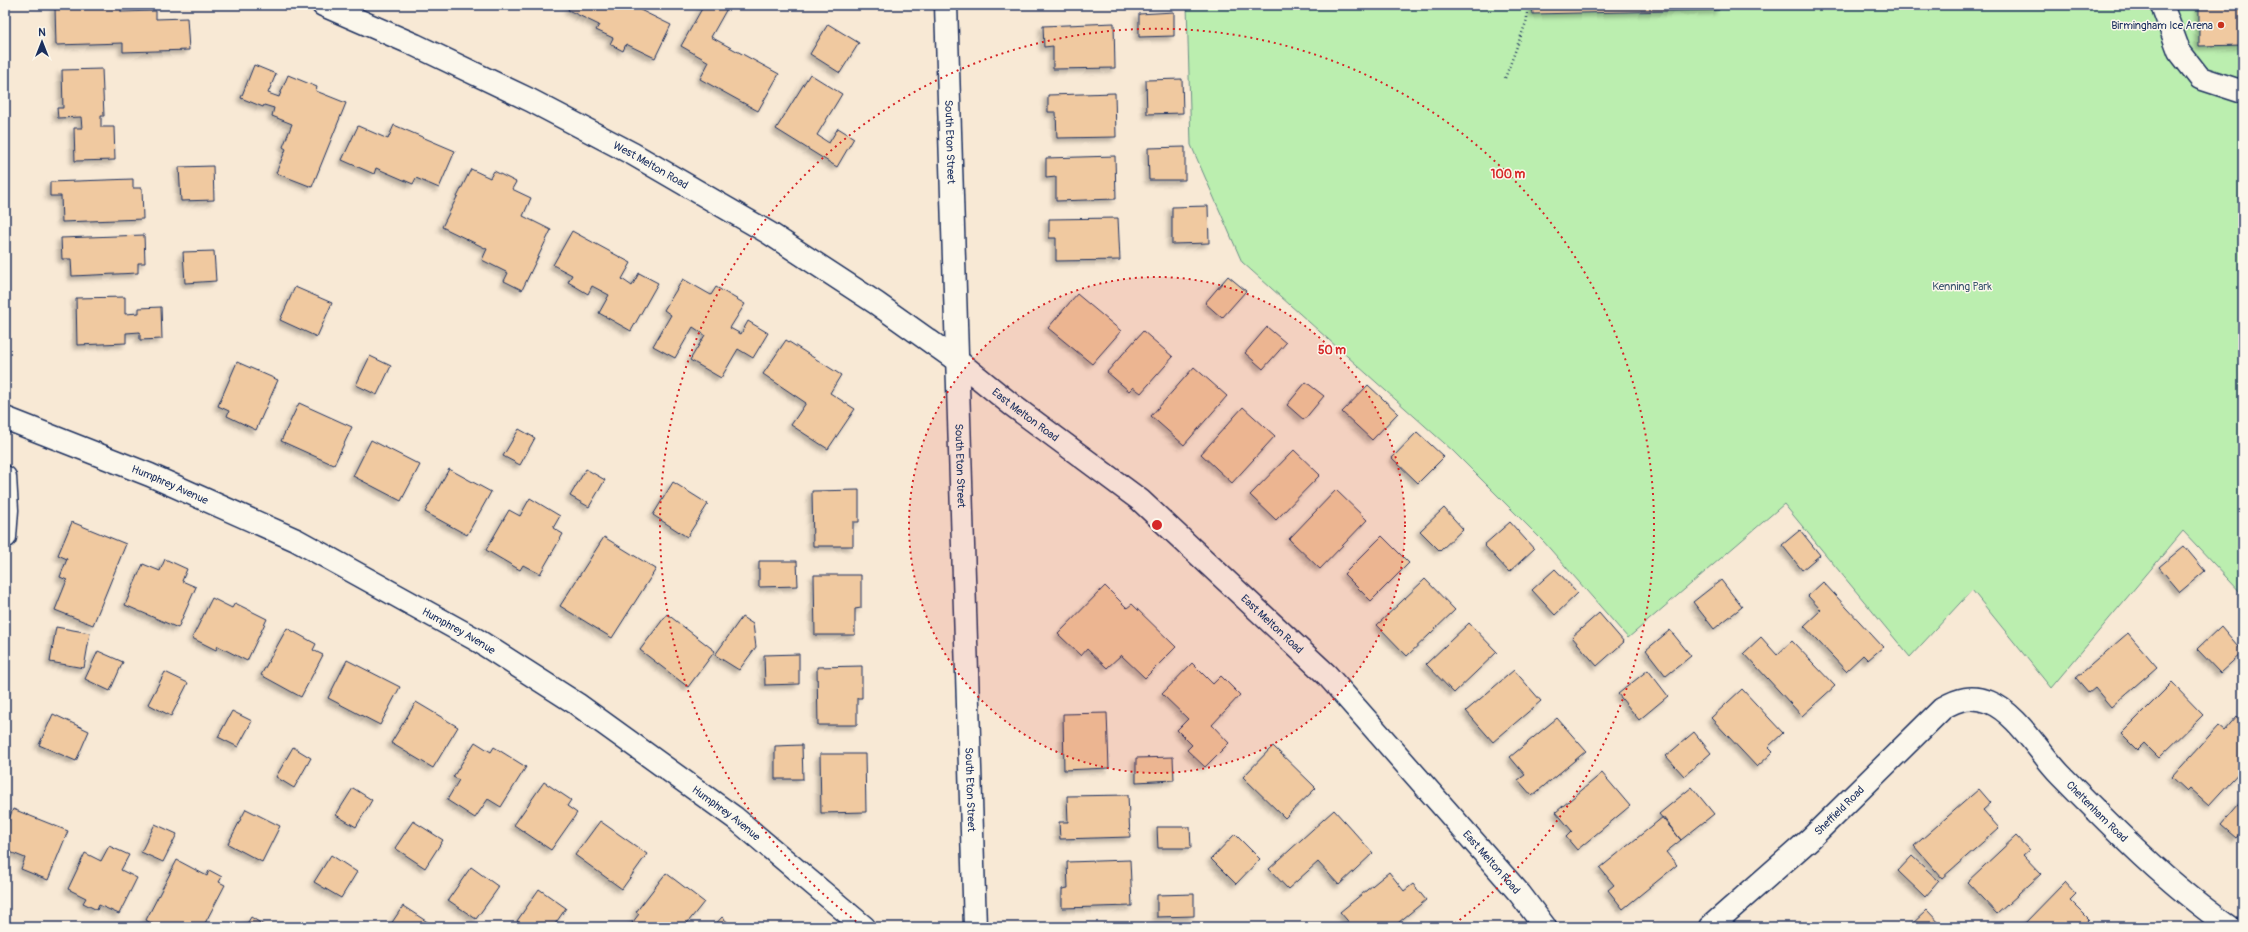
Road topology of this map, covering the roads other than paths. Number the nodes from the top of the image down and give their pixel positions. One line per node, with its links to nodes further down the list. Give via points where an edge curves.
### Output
1 (323, 5): 5 (street, West Melton Road, via 415,45 530,100 633,154 769,233 882,306)
2 (946, 5): 5 (street, South Eton Street)
3 (2162, 5): 4 (street, via 2179,50 2200,78)
4 (2243, 92)
5 (959, 362): 11 (street, South Eton Street); 12 (street, East Melton Road, via 1012,405 1140,500 1327,675 1520,894)
6 (5, 418): 10 (street, Humphrey Avenue, via 158,478 289,537 365,576 477,640 577,704 711,800)
7 (5, 477): 8 (street)
8 (5, 537)
9 (1968, 697): 13 (street, Sheffield Road, via 1943,708 1810,839); 14 (street, Cheltenham Road, via 1989,702 2007,713 2059,774 2156,868)
10 (864, 927)
11 (975, 927)
12 (1545, 927)
13 (1710, 927)
14 (2230, 927)

